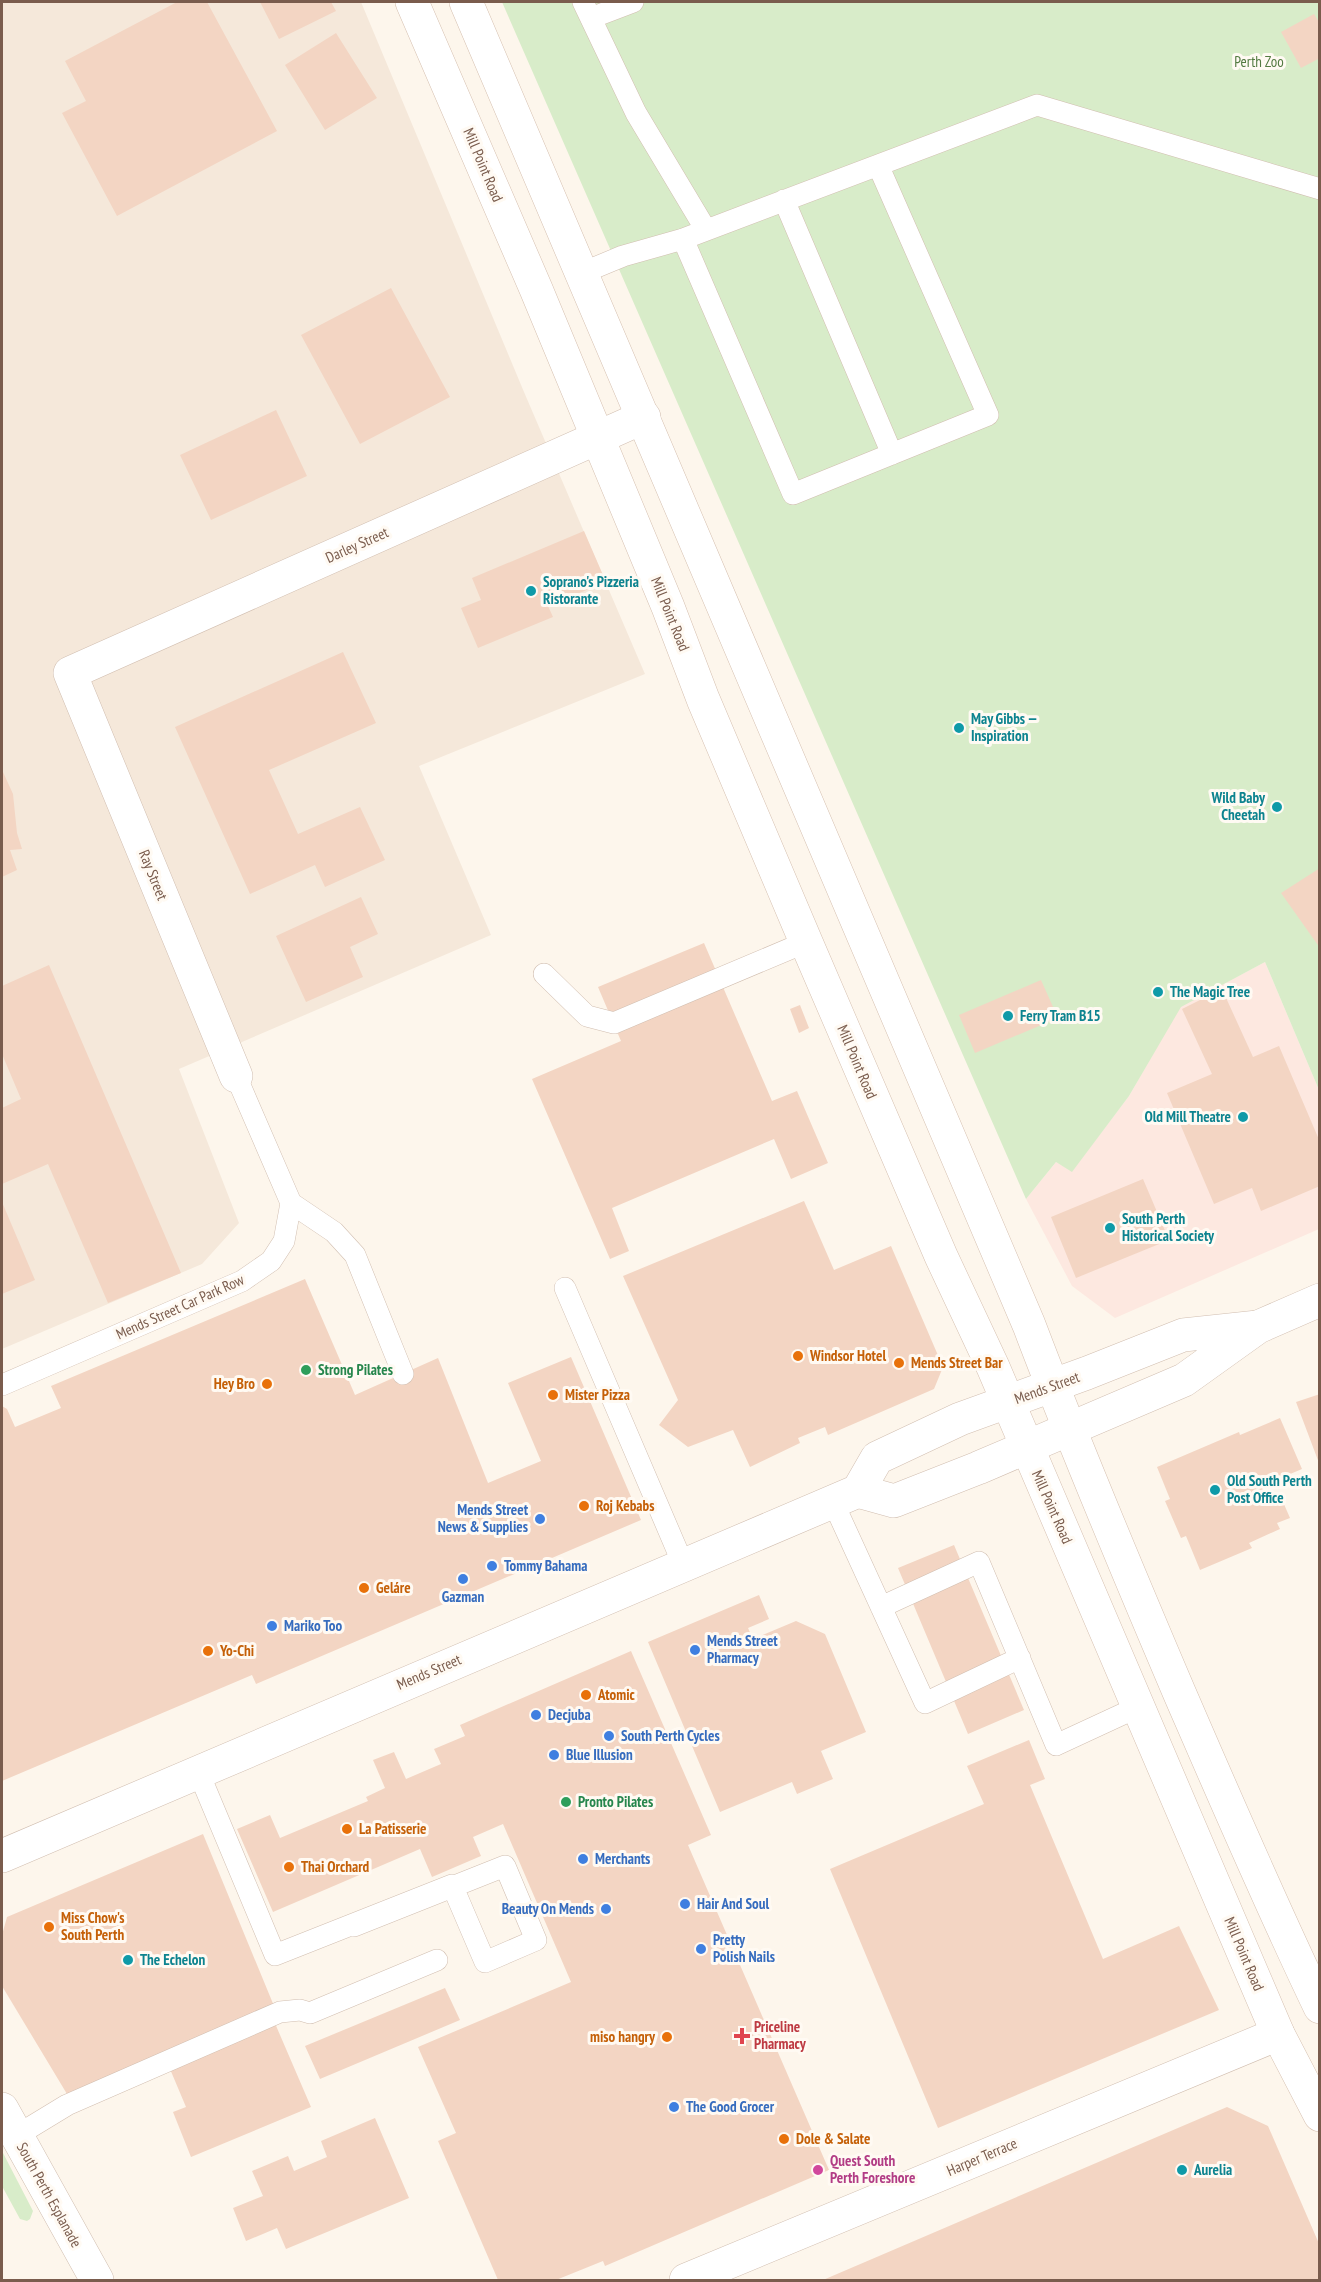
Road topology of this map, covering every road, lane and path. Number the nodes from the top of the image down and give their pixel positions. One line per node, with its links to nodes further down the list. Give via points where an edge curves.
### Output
1 (412, 2): 12 (main road, Mill Point Road)
2 (466, 2): 10 (main road)
3 (633, 2): 4 (lane)
4 (587, 10): 8 (lane, via 636,113)
5 (878, 165): 6 (lane, via 1037,105); 7 (lane); 13 (lane, via 988,415)
6 (1320, 189)
7 (784, 201): 8 (lane); 13 (lane)
8 (706, 230): 9 (lane)
9 (683, 239): 10 (lane, via 623,256); 13 (lane, via 793,494)
10 (582, 273): 11 (main road)
11 (644, 417): 12 (main road, Darley Street); 24 (main road)
12 (597, 439): 14 (main road, Darley Street); 15 (main road, Mill Point Road)
13 (892, 454)
14 (70, 673): 17 (main road, Ray Street)
15 (806, 942): 16 (lane, via 614,1023 587,1016); 25 (main road, Mill Point Road)
16 (544, 974)
17 (236, 1076): 18 (lane)
18 (291, 1203): 22 (lane, via 334,1232 355,1255); 23 (lane, Mends Street Car Park Row, via 284,1241 271,1261 242,1281)
19 (566, 1288): 29 (lane)
20 (1320, 1300): 21 (main road, Mends Street)
21 (1258, 1327): 24 (main road, Mends Street, via 1183,1335); 26 (main road, Mends Street, via 1184,1380)
22 (403, 1374)
23 (2, 1385)
24 (1053, 1385): 25 (main road, Mends Street); 26 (main road)
25 (1007, 1402): 27 (main road, Mill Point Road); 28 (main road, Mends Street, via 952,1422 877,1458)
26 (1069, 1430): 27 (main road, Mends Street); 37 (main road, via 1265,1892)
27 (1026, 1448): 28 (main road, Mends Street, via 894,1501); 32 (main road, Mill Point Road)
28 (845, 1496): 29 (main road, Mends Street); 30 (lane)
29 (684, 1564): 33 (main road, Mends Street)
30 (881, 1607): 31 (lane, via 925,1703); 31 (lane, via 979,1562)
31 (1020, 1658): 32 (lane, via 1056,1745)
32 (1138, 1707): 38 (main road, Mill Point Road)
33 (198, 1771): 34 (main road, Mends Street); 35 (lane, via 275,1955 452,1885 457,1896 485,1962 536,1940 505,1866 496,1870 460,1884 450,1888 418,1901 407,1905 376,1918)
34 (2, 1856)
35 (354, 1926)
36 (437, 1960): 40 (lane, via 310,2013 280,2012 67,2105)
37 (1320, 2007)
38 (1278, 2034): 39 (main road, Mill Point Road); 42 (main road, Harper Terrace)
39 (1320, 2115)
40 (9, 2123): 41 (main road, South Perth Esplanade)
41 (97, 2280)
42 (686, 2280)

